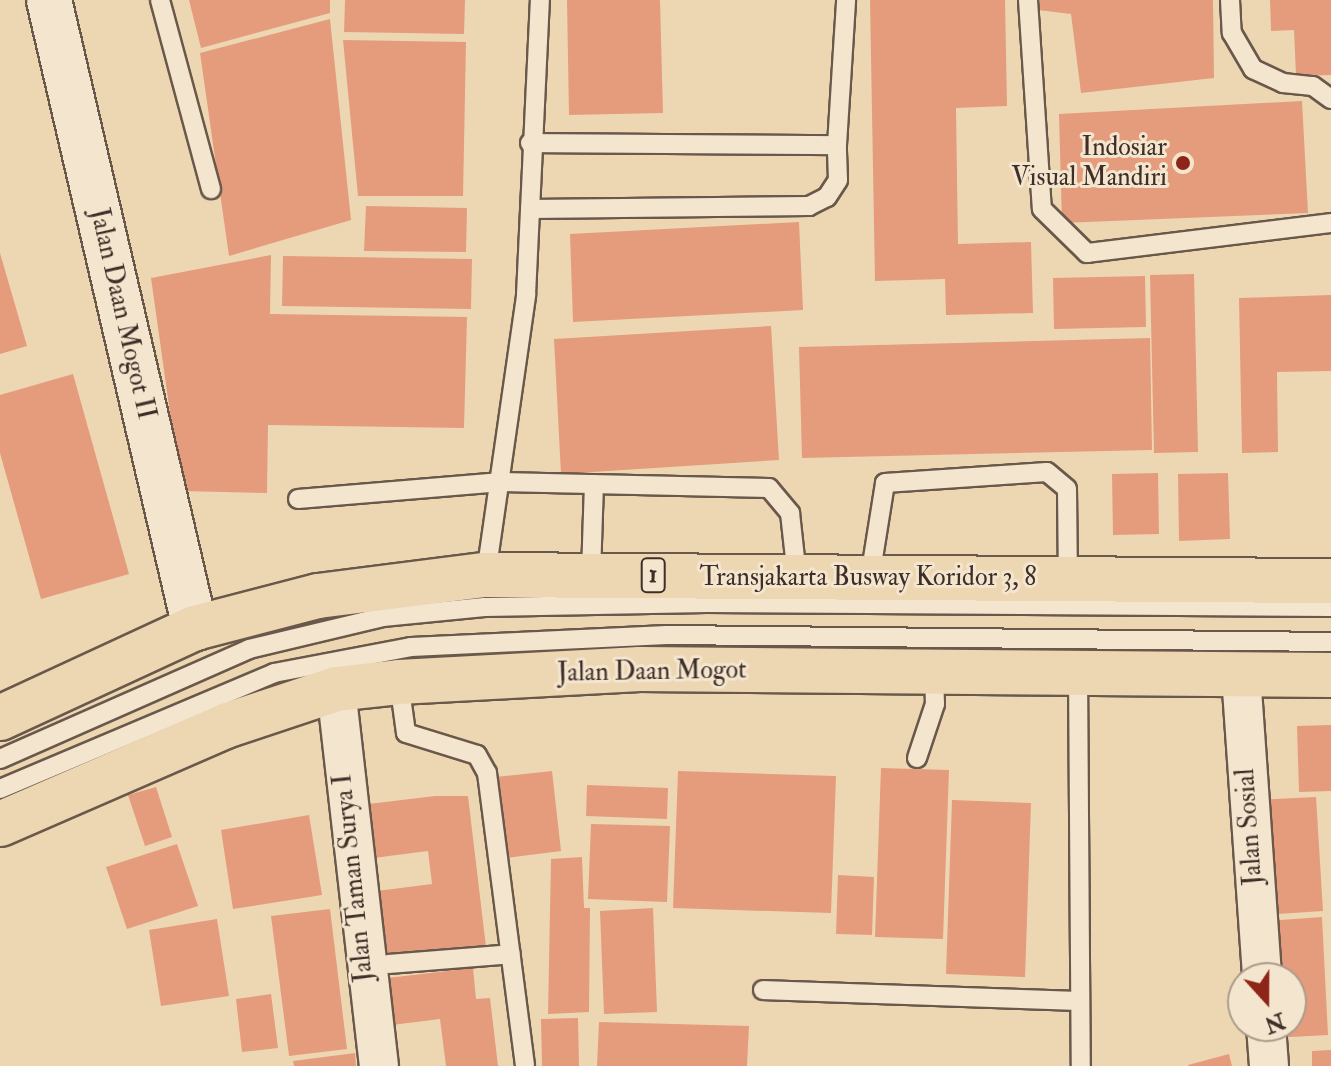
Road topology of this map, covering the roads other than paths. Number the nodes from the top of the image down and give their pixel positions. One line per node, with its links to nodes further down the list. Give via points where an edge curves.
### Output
1 (49, 0): 23 (street, Jalan Daan Mogot II)
2 (160, 0): 10 (lane)
3 (540, 0): 8 (lane)
4 (846, 0): 9 (lane)
5 (1028, 0): 12 (lane, via 1042,209 1077,246 1087,253 1181,246)
6 (1230, 0): 7 (lane, via 1232,33 1253,69 1283,83 1313,86)
7 (1331, 99)
8 (530, 143): 9 (lane); 11 (lane)
9 (837, 145): 11 (lane, via 838,180 809,206)
10 (211, 189)
11 (530, 209): 13 (lane)
12 (1331, 223)
13 (501, 482): 14 (lane); 15 (lane); 17 (lane)
14 (594, 484): 16 (lane); 18 (lane, via 774,491 790,513)
15 (298, 499)
16 (591, 574): 17 (highway, 1); 18 (highway, 1)
17 (485, 575): 23 (highway, 1, via 318,596)
18 (797, 576): 19 (highway, 1)
19 (870, 577): 20 (highway, 1); 20 (lane, via 885,483 1047,472 1067,489)
20 (1068, 580): 21 (highway, 1)
21 (1331, 581)
22 (1331, 607): 33 (lane, Transjakarta Busway Koridor 3, 8, via 707,603 485,607 383,617 249,649)
23 (195, 628): 31 (highway, 1)
24 (1331, 642): 34 (lane, via 667,635 411,647 274,673)
25 (934, 671): 26 (highway, Jalan Daan Mogot); 29 (highway, Jalan Daan Mogot, via 640,669); 32 (lane, via 935,704)
26 (1078, 671): 27 (highway, Jalan Daan Mogot); 40 (lane)
27 (1241, 675): 28 (highway, Jalan Daan Mogot); 37 (street, Jalan Sosial)
28 (1331, 675)
29 (399, 682): 30 (highway, Jalan Daan Mogot); 36 (lane, via 406,733 477,755 487,773)
30 (336, 689): 35 (highway, Jalan Daan Mogot, via 225,726); 42 (street, Jalan Taman Surya I)
31 (0, 718)
32 (917, 758)
33 (0, 759)
34 (0, 789)
35 (0, 824)
36 (511, 954): 38 (lane); 43 (lane)
37 (1261, 962)
38 (388, 964)
39 (763, 990): 40 (lane)
40 (1077, 1001): 44 (lane)
41 (1267, 1042): 45 (street)
42 (379, 1066)
43 (525, 1066)
44 (1081, 1066)
45 (1269, 1066)

